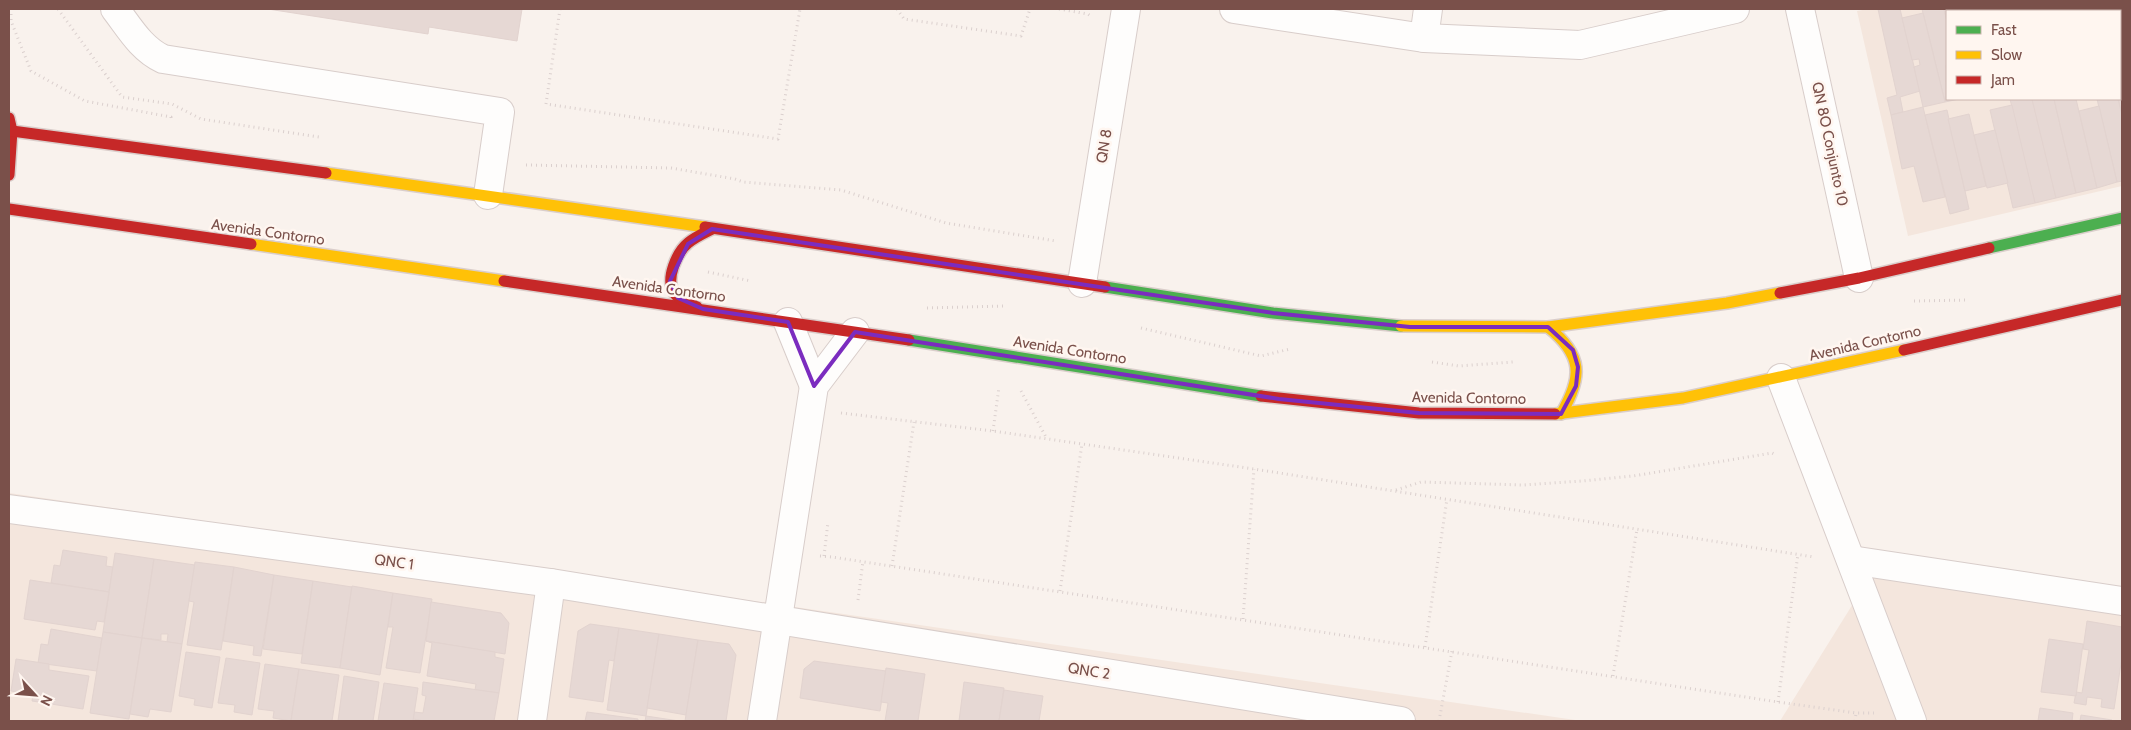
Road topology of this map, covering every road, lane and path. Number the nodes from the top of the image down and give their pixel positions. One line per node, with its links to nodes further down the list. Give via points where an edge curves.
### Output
1 (11, 9): 19 (path, via 11,21 31,71 85,101 171,117)
2 (58, 9): 18 (path, via 122,97 172,104 201,118)
3 (115, 9): 20 (street, via 143,45 163,59 500,112)
4 (560, 9): 5 (path, via 546,104 778,139)
5 (800, 9)
6 (897, 9): 7 (path, via 904,18 1021,36)
7 (1030, 9)
8 (1060, 9): 14 (path, via 1088,14)
9 (1126, 9): 28 (street, QN 8)
10 (1234, 9): 15 (street)
11 (1428, 9): 15 (street)
12 (1800, 9): 27 (street, QN 8O Conjunto 10)
13 (1719, 10): 15 (street, via 1580,45)
14 (1095, 21)
15 (1424, 38)
16 (9, 118): 17 (main road)
17 (12, 131): 19 (main road); 21 (main road)
18 (327, 138)
19 (171, 152): 22 (main road)
20 (492, 164): 22 (street); 26 (path, via 671,168 743,182 841,190 946,222 1054,242)
21 (9, 175)
22 (488, 195): 25 (main road)
23 (9, 210): 30 (main road, Avenida Contorno)
24 (2122, 218): 27 (main road)
25 (712, 229): 28 (main road); 30 (main road, via 688,244 677,258 670,281 671,289 678,298)
26 (1062, 237)
27 (1859, 278): 32 (main road, via 1727,303)
28 (1082, 283): 32 (main road, via 1273,313 1410,327)
29 (2122, 300): 34 (main road, Avenida Contorno)
30 (703, 309): 31 (main road, Avenida Contorno)
31 (788, 322): 33 (main road, Avenida Contorno); 37 (street)
32 (1548, 327): 38 (main road, via 1563,337 1573,350 1578,367 1576,386)
33 (855, 332): 37 (street); 38 (main road, Avenida Contorno, via 1279,399 1419,414)
34 (1781, 378): 38 (main road, Avenida Contorno, via 1674,399); 52 (street)
35 (1008, 386): 40 (path, via 1000,385)
36 (1020, 388): 41 (path)
37 (812, 398): 39 (path); 51 (street)
38 (1561, 414)
39 (914, 422): 40 (path); 54 (path)
40 (992, 431): 41 (path)
41 (1047, 439): 42 (path)
42 (1082, 444): 44 (path); 56 (path)
43 (1780, 460): 45 (path, via 1772,453 1633,476 1523,485 1421,482)
44 (1254, 468): 45 (path); 59 (path)
45 (1394, 491): 46 (path)
46 (1446, 500): 48 (path); 61 (path)
47 (9, 509): 55 (street, QNC 1)
48 (1636, 529): 50 (path); 63 (path)
49 (1814, 549): 50 (path, via 1818,558)
50 (1798, 554): 64 (path)
51 (788, 556): 53 (path, via 832,556); 58 (street)
52 (1852, 560): 57 (street); 65 (street)
53 (864, 561): 54 (path); 60 (path)
54 (892, 566): 56 (path)
55 (551, 583): 58 (street, QNC 1); 68 (street)
56 (1060, 591): 59 (path)
57 (2122, 601)
58 (778, 619): 60 (street, QNC 2); 69 (street)
59 (1243, 619): 61 (path)
60 (854, 632): 67 (street, QNC 2)
61 (1425, 647): 62 (path)
62 (1452, 651): 63 (path); 71 (path)
63 (1613, 676): 64 (path)
64 (1778, 702): 66 (path)
65 (1909, 712): 66 (path)
66 (1856, 713): 72 (path)
67 (1320, 715): 70 (street, QNC 2)
68 (532, 721)
69 (762, 721)
70 (1401, 721)
71 (1439, 721)
72 (1855, 721)

